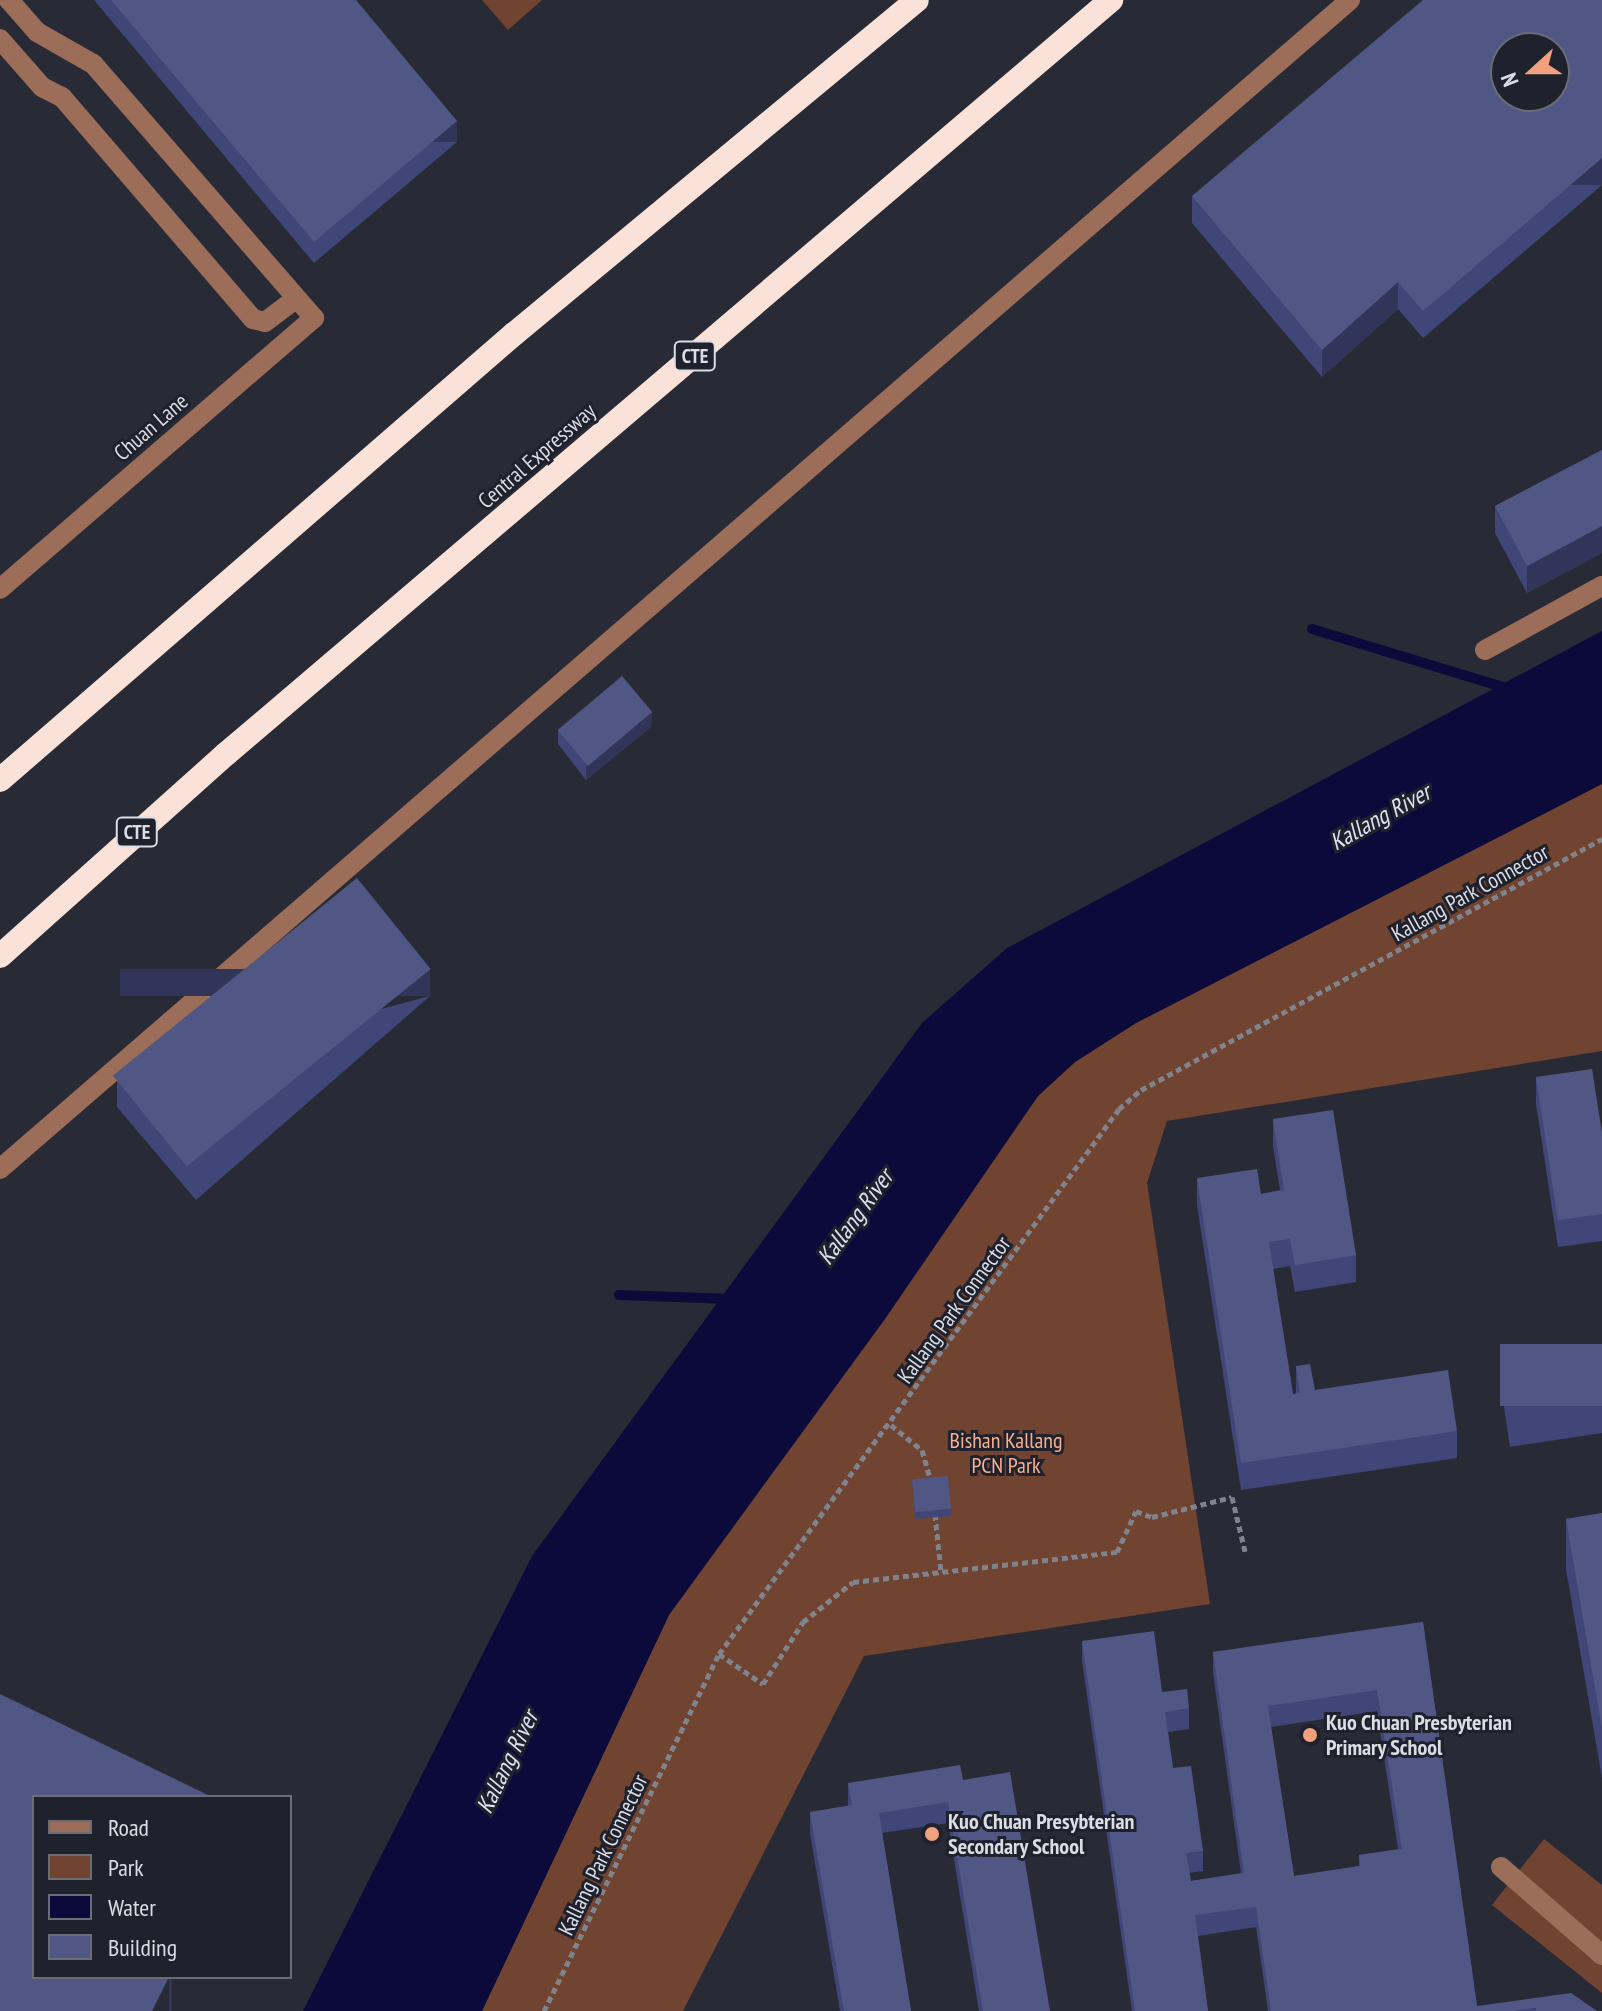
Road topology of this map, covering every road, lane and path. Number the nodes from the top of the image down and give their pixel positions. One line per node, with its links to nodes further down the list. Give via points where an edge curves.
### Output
1 (9, 0): 6 (lane, Chuan Lane, via 37,32 93,64)
2 (917, 0): 10 (highway, via 514,334)
3 (1111, 0): 12 (highway, Central Expressway / CTE, via 226,754)
4 (1350, 0): 13 (lane)
5 (0, 39): 6 (lane, via 42,87 62,97 253,319 265,322)
6 (296, 299): 8 (lane, Chuan Lane, via 314,318)
7 (1602, 586): 9 (lane)
8 (0, 589)
9 (1485, 650)
10 (0, 780)
11 (1602, 839): 14 (path, Kallang Park Connector, via 1141,1090 1119,1109)
12 (0, 956)
13 (0, 1169)
14 (891, 1425): 16 (path, via 922,1450 930,1467); 17 (path, Kallang Park Connector)
15 (1245, 1551): 16 (path, via 1232,1497 1152,1517 1136,1511 1117,1552)
16 (941, 1572): 17 (path, via 853,1582 803,1622 763,1684)
17 (719, 1654): 20 (path, Kallang Park Connector)
18 (1501, 1867): 19 (lane)
19 (1602, 1955)
20 (544, 2011)

